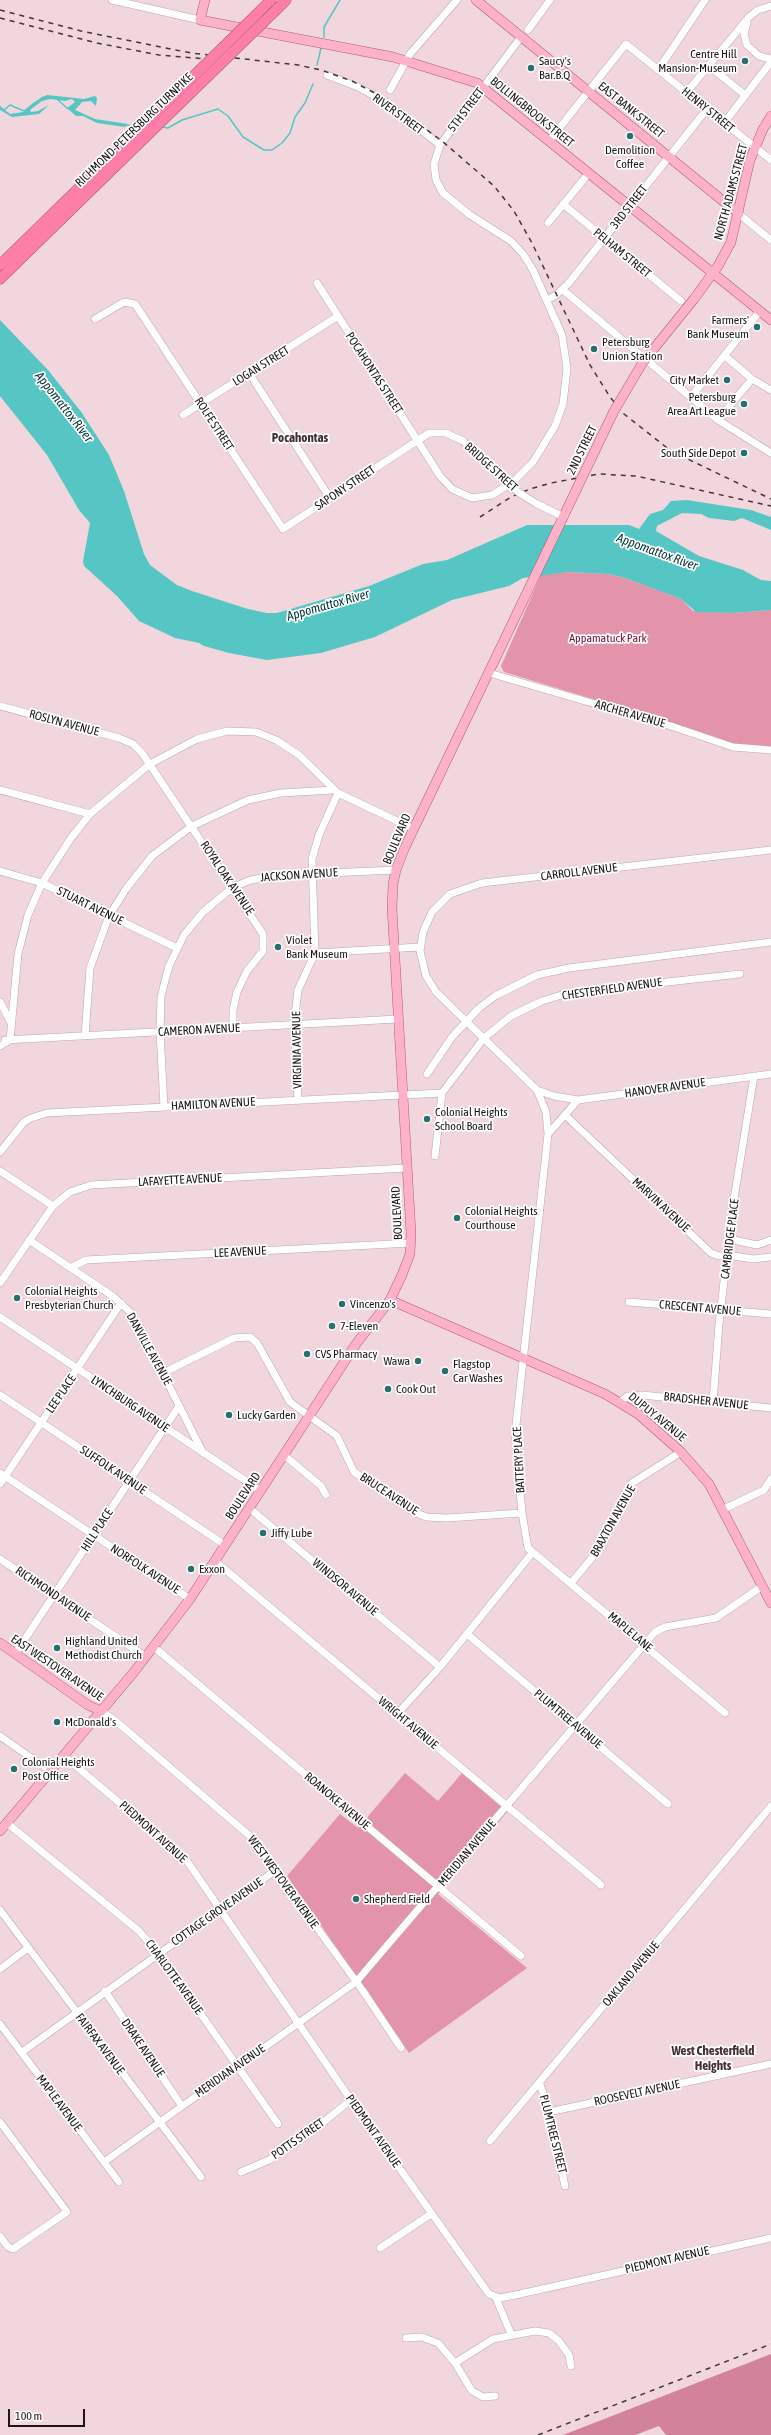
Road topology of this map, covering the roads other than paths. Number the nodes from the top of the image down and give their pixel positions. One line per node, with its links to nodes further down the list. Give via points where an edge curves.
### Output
1 (112, 0): 11 (street, BOLLINGBROOK STREET)
2 (205, 0): 11 (main road)
3 (286, 0): 30 (highway, RICHMOND-PETERSBURG TURNPIKE, bridge)
4 (458, 0): 14 (street)
5 (476, 0): 13 (main road, EAST BANK STREET)
6 (550, 0): 12 (street)
7 (705, 0): 17 (street)
8 (270, 1): 30 (highway, RICHMOND-PETERSBURG TURNPIKE, bridge)
9 (771, 6): 10 (street, via 758,10)
10 (750, 17): 15 (street, via 744,28 747,45 759,56); 16 (street)
11 (200, 20): 14 (main road, BOLLINGBROOK STREET)
12 (528, 30)
13 (521, 37): 19 (street, 5TH STREET); 21 (main road, EAST BANK STREET)
14 (406, 60): 19 (main road, BOLLINGBROOK STREET); 20 (street)
15 (771, 60): 23 (street)
16 (708, 65): 22 (street); 23 (street)
17 (658, 70): 21 (street, HENRY STREET, via 626,44); 22 (street, HENRY STREET)
18 (327, 75): 28 (street, RIVER STREET, via 384,101)
19 (483, 87): 27 (main road, BOLLINGBROOK STREET); 28 (street, 5TH STREET)
20 (390, 90)
21 (589, 92): 27 (street); 31 (main road, EAST BANK STREET)
22 (686, 93): 24 (street, HENRY STREET)
23 (746, 95): 26 (street)
24 (707, 109): 26 (street, HENRY STREET); 31 (street, 3RD STREET)
25 (771, 116): 29 (main road, NORTH ADAMS STREET)
26 (724, 123): 29 (street, HENRY STREET)
27 (549, 141): 33 (main road, BOLLINGBROOK STREET)
28 (440, 145): 45 (street, POCAHONTAS STREET, via 435,157 435,174 439,187 450,200 511,242 523,254)
29 (755, 147): 32 (street, HENRY STREET); 36 (main road, NORTH ADAMS STREET)
30 (124, 151): 40 (highway, RICHMOND-PETERSBURG TURNPIKE); 42 (highway, RICHMOND-PETERSBURG TURNPIKE)
31 (670, 156): 35 (street, 3RD STREET); 36 (main road, EAST BANK STREET)
32 (771, 160)
33 (589, 173): 34 (street); 35 (main road, BOLLINGBROOK STREET)
34 (564, 204): 37 (street); 38 (street, PELHAM STREET)
35 (630, 206): 38 (street, 3RD STREET); 41 (main road, BOLLINGBROOK STREET)
36 (739, 214): 39 (street, EAST BANK STREET); 41 (main road, NORTH ADAMS STREET, via 731,242)
37 (548, 223)
38 (604, 238): 44 (street, 3RD STREET); 46 (street, PELHAM STREET)
39 (771, 240)
40 (0, 265)
41 (713, 274): 47 (main road, BOLLINGBROOK STREET); 62 (main road, 2ND STREET, bridge, via 630,383)
42 (0, 279)
43 (317, 283): 48 (street, POCAHONTAS STREET)
44 (563, 290): 45 (street, 3RD STREET); 55 (street)
45 (547, 300): 59 (street, POCAHONTAS STREET, via 562,335 566,380 559,415 539,454 526,470 492,496 465,496 452,489)
46 (681, 300)
47 (760, 311): 50 (main road, BOLLINGBROOK STREET); 51 (street)
48 (338, 316): 52 (street, LOGAN STREET); 59 (street, POCAHONTAS STREET)
49 (95, 319): 56 (street, ROLFE STREET, via 130,302 135,304)
50 (771, 320)
51 (724, 356): 53 (street); 55 (street)
52 (249, 373): 56 (street, LOGAN STREET); 61 (street)
53 (752, 378): 54 (street); 58 (street)
54 (771, 390)
55 (691, 397): 58 (street)
56 (200, 404): 57 (street, LOGAN STREET); 63 (street, ROLFE STREET)
57 (183, 415)
58 (718, 420): 60 (street)
59 (417, 441): 61 (street, SAPONY STREET); 62 (street, BRIDGE STREET, bridge, via 437,432 455,436 522,495)
60 (771, 453)
61 (330, 498): 63 (street, SAPONY STREET, via 285,528 281,528)
62 (564, 517): 64 (main road, 2ND STREET, bridge)
63 (276, 520)
64 (498, 653): 65 (main road, BOULEVARD)
65 (489, 673): 68 (street, ARCHER AVENUE, via 671,726 733,748); 74 (main road, BOULEVARD)
66 (0, 706): 67 (street, ROSLYN AVENUE)
67 (129, 741): 69 (street, ROYAL OAK AVENUE)
68 (771, 750)
69 (150, 764): 71 (street, via 205,737 227,731 256,732 276,740 299,755); 72 (street); 73 (street, ROYAL OAK AVENUE)
70 (0, 790): 72 (street)
71 (336, 791): 73 (street, via 281,793 248,800); 74 (street); 78 (street, VIRGINIA AVENUE, via 316,843)
72 (90, 814): 79 (street)
73 (192, 826): 80 (street, ROYAL OAK AVENUE); 81 (street, via 152,856)
74 (414, 829): 76 (main road, BOULEVARD)
75 (771, 850): 83 (street, CARROLL AVENUE, via 474,885 450,894 436,906 422,932)
76 (396, 870): 78 (street, JACKSON AVENUE); 85 (main road, BOULEVARD, via 392,896)
77 (0, 871): 79 (street, STUART AVENUE)
78 (312, 873): 80 (street, JACKSON AVENUE, via 262,878); 86 (street, VIRGINIA AVENUE)
79 (42, 883): 81 (street, STUART AVENUE); 91 (street, via 28,915 18,954)
80 (233, 887): 84 (street, JACKSON AVENUE, via 192,923); 93 (street, ROYAL OAK AVENUE, via 261,928 264,941 263,952 247,971 237,992)
81 (109, 916): 84 (street, STUART AVENUE); 95 (street, via 90,968)
82 (771, 942): 90 (street, via 537,975 495,996)
83 (420, 947): 85 (street); 90 (street, via 431,984)
84 (177, 948): 94 (street, JACKSON AVENUE, via 164,981)
85 (394, 948): 86 (street); 89 (main road, BOULEVARD)
86 (315, 953): 92 (street, VIRGINIA AVENUE, via 298,990)
87 (740, 974): 96 (street, CHESTERFIELD AVENUE, via 568,994 542,1001 511,1016)
88 (0, 1002): 91 (street)
89 (398, 1018): 92 (street, CAMERON AVENUE); 105 (main road, BOULEVARD)
90 (466, 1021): 96 (street); 100 (street, via 448,1042)
91 (11, 1022): 98 (street)
92 (294, 1024): 93 (street, CAMERON AVENUE); 106 (street, VIRGINIA AVENUE)
93 (233, 1028): 94 (street, CAMERON AVENUE)
94 (160, 1032): 95 (street, CAMERON AVENUE); 108 (street, JACKSON AVENUE)
95 (85, 1036): 98 (street, CAMERON AVENUE)
96 (484, 1038): 103 (street); 104 (street, CHESTERFIELD AVENUE)
97 (0, 1040): 98 (street, CAMERON AVENUE)
98 (10, 1040): 99 (street)
99 (0, 1046)
100 (428, 1074)
101 (771, 1074): 102 (street, HANOVER AVENUE)
102 (754, 1076): 107 (street, HANOVER AVENUE); 116 (street, CAMBRIDGE PLACE)
103 (537, 1090): 107 (street); 110 (street, via 546,1112)
104 (442, 1093): 105 (street, HAMILTON AVENUE); 112 (street)
105 (402, 1094): 106 (street, HAMILTON AVENUE); 113 (main road, BOULEVARD)
106 (298, 1099): 108 (street, HAMILTON AVENUE)
107 (578, 1100): 109 (street)
108 (164, 1106): 111 (street, HAMILTON AVENUE, via 39,1115 17,1128)
109 (565, 1114): 110 (street); 120 (street, MARVIN AVENUE, via 711,1253)
110 (548, 1134): 130 (street, BATTERY PLACE)
111 (0, 1152)
112 (435, 1156)
113 (406, 1168): 115 (street, LAFAYETTE AVENUE, via 91,1185 70,1192); 119 (main road, BOULEVARD)
114 (0, 1170): 115 (street)
115 (53, 1206): 117 (street, LAFAYETTE AVENUE)
116 (729, 1239): 118 (street, via 758,1245); 120 (street, CAMBRIDGE PLACE)
117 (29, 1240): 122 (street, DANVILLE AVENUE); 123 (street, LAFAYETTE AVENUE)
118 (771, 1240)
119 (411, 1244): 122 (street, LEE AVENUE, via 86,1260); 124 (main road, BOULEVARD, via 402,1275)
120 (727, 1255): 121 (street, MARVIN AVENUE, via 753,1259); 127 (street, CAMBRIDGE PLACE)
121 (771, 1257)
122 (70, 1268): 126 (street, DANVILLE AVENUE)
123 (0, 1283)
124 (390, 1300): 130 (main road, DUPUY AVENUE); 138 (main road, BOULEVARD, via 356,1344)
125 (629, 1302): 127 (street, CRESCENT AVENUE)
126 (121, 1303): 131 (street, LEE PLACE); 132 (street, DANVILLE AVENUE, via 136,1320)
127 (721, 1310): 128 (street, CRESCENT AVENUE); 135 (street, CAMBRIDGE PLACE)
128 (771, 1314)
129 (0, 1317): 131 (street, LYNCHBURG AVENUE)
130 (524, 1358): 134 (main road, DUPUY AVENUE); 152 (street, BATTERY PLACE, via 515,1440)
131 (78, 1369): 139 (street, LEE PLACE); 140 (street, LYNCHBURG AVENUE)
132 (163, 1373): 136 (street, DANVILLE AVENUE); 138 (street, BRUCE AVENUE, via 230,1339 245,1336 257,1343 286,1397 296,1409)
133 (0, 1395): 139 (street, SUFFOLK AVENUE)
134 (620, 1402): 135 (street, BRADSHER AVENUE, via 624,1397 633,1395); 141 (main road, DUPUY AVENUE)
135 (713, 1402): 137 (street, BRADSHER AVENUE)
136 (179, 1406): 140 (street, HILL PLACE); 142 (street, DANVILLE AVENUE)
137 (771, 1408)
138 (308, 1417): 143 (main road, BOULEVARD); 152 (street, BRUCE AVENUE, via 340,1441 348,1464 354,1472 419,1515 447,1518)
139 (41, 1423): 144 (street, LEE PLACE); 146 (street, SUFFOLK AVENUE)
140 (165, 1428): 142 (street, LYNCHBURG AVENUE); 146 (street, HILL PLACE)
141 (680, 1452): 151 (main road, DUPUY AVENUE, via 702,1475); 158 (street, BRAXTON AVENUE, via 632,1483 601,1547)
142 (203, 1453): 148 (street, LYNCHBURG AVENUE)
143 (284, 1455): 148 (main road, BOULEVARD); 149 (street, via 322,1486)
144 (2, 1475): 147 (street, LEE PLACE); 153 (street, NORFOLK AVENUE)
145 (771, 1479): 151 (street, via 764,1490)
146 (129, 1481): 153 (street, HILL PLACE); 154 (street, SUFFOLK AVENUE)
147 (0, 1484)
148 (261, 1491): 150 (main road, BOULEVARD)
149 (326, 1495)
150 (249, 1508): 154 (main road, BOULEVARD); 169 (street, WINDSOR AVENUE)
151 (724, 1509): 159 (main road, DUPUY AVENUE)
152 (522, 1513): 155 (street, BATTERY PLACE, via 526,1543)
153 (94, 1535): 160 (street, HILL PLACE); 161 (street, NORFOLK AVENUE)
154 (225, 1545): 157 (main road, BOULEVARD)
155 (533, 1552): 158 (street, MAPLE LANE); 163 (street)
156 (0, 1559): 160 (street, RICHMOND AVENUE)
157 (215, 1561): 161 (main road, BOULEVARD); 171 (street, WRIGHT AVENUE)
158 (571, 1583): 165 (street, MAPLE LANE)
159 (761, 1587): 162 (main road, DUPUY AVENUE); 165 (street, MERIDIAN AVENUE, via 716,1618 665,1627 655,1632)
160 (54, 1595): 167 (street, HILL PLACE); 168 (street, RICHMOND AVENUE)
161 (190, 1599): 166 (main road, BOULEVARD)
162 (771, 1603)
163 (467, 1634): 169 (street); 173 (street, PLUMTREE AVENUE)
164 (0, 1644): 167 (main road, EAST WESTOVER AVENUE)
165 (644, 1644): 172 (street, MAPLE LANE); 173 (street, MERIDIAN AVENUE)
166 (154, 1647): 168 (main road, BOULEVARD); 184 (street, ROANOKE AVENUE)
167 (14, 1654): 170 (main road, EAST WESTOVER AVENUE, via 88,1705)
168 (146, 1657): 170 (main road, BOULEVARD)
169 (440, 1667): 171 (street)
170 (101, 1711): 175 (main road, BOULEVARD); 182 (street, WEST WESTOVER AVENUE, via 118,1722 246,1831)
171 (398, 1713): 178 (street, WRIGHT AVENUE)
172 (725, 1713)
173 (575, 1725): 177 (street, PLUMTREE AVENUE); 178 (street, MERIDIAN AVENUE)
174 (0, 1736): 176 (street)
175 (64, 1756): 176 (main road, BOULEVARD); 185 (street, PIEDMONT AVENUE, via 179,1852)
176 (50, 1772): 180 (main road, BOULEVARD)
177 (668, 1804)
178 (507, 1805): 183 (street, WRIGHT AVENUE); 184 (street, MERIDIAN AVENUE)
179 (771, 1806): 200 (street, OAKLAND AVENUE)
180 (7, 1823): 181 (main road, BOULEVARD); 188 (street, CHARLOTTE AVENUE, via 139,1931)
181 (0, 1831)
182 (276, 1870): 185 (street, COTTAGE GROVE AVENUE); 191 (street, WEST WESTOVER AVENUE)
183 (602, 1885)
184 (439, 1886): 189 (street, ROANOKE AVENUE); 191 (street, MERIDIAN AVENUE)
185 (221, 1909): 188 (street, COTTAGE GROVE AVENUE); 194 (street, PIEDMONT AVENUE)
186 (0, 1910): 187 (street, FAIRFAX AVENUE)
187 (28, 1948): 190 (street); 193 (street, FAIRFAX AVENUE)
188 (158, 1953): 192 (street, COTTAGE GROVE AVENUE); 199 (street, CHARLOTTE AVENUE)
189 (521, 1956)
190 (0, 1970)
191 (356, 1982): 194 (street, MERIDIAN AVENUE); 196 (street, WEST WESTOVER AVENUE)
192 (105, 1991): 193 (street, COTTAGE GROVE AVENUE); 202 (street, DRAKE AVENUE)
193 (76, 2012): 197 (street, COTTAGE GROVE AVENUE); 205 (street, FAIRFAX AVENUE)
194 (299, 2023): 199 (street, MERIDIAN AVENUE); 201 (street, PIEDMONT AVENUE)
195 (0, 2024): 197 (street, MAPLE AVENUE)
196 (401, 2048)
197 (22, 2052): 208 (street, MAPLE AVENUE)
198 (771, 2064): 203 (street, ROOSEVELT AVENUE)
199 (237, 2066): 202 (street, MERIDIAN AVENUE); 206 (street, CHARLOTTE AVENUE)
200 (540, 2084): 203 (street, PLUMTREE STREET); 207 (street, OAKLAND AVENUE)
201 (351, 2100): 209 (street, POTTS STREET, via 306,2136 269,2160); 213 (street, PIEDMONT AVENUE)
202 (181, 2105): 205 (street, MERIDIAN AVENUE)
203 (549, 2112): 212 (street, PLUMTREE STREET)
204 (0, 2122): 214 (street, via 67,2212 11,2249)
205 (159, 2122): 208 (street, MERIDIAN AVENUE); 210 (street, FAIRFAX AVENUE)
206 (278, 2124)
207 (490, 2141)
208 (104, 2162): 211 (street, MAPLE AVENUE)
209 (241, 2172)
210 (200, 2177)
211 (119, 2182)
212 (565, 2186)
213 (431, 2214): 216 (street); 217 (street, PIEDMONT AVENUE, via 486,2291)
214 (0, 2236)
215 (771, 2238): 217 (street, PIEDMONT AVENUE)
216 (380, 2248)
217 (496, 2298): 218 (street)
218 (511, 2334): 220 (street, via 488,2341); 221 (street, via 535,2330 549,2333 569,2355)
219 (406, 2338): 220 (street, via 433,2339)
220 (455, 2363): 222 (street, via 472,2391 483,2397)
221 (572, 2366)
222 (495, 2396)

